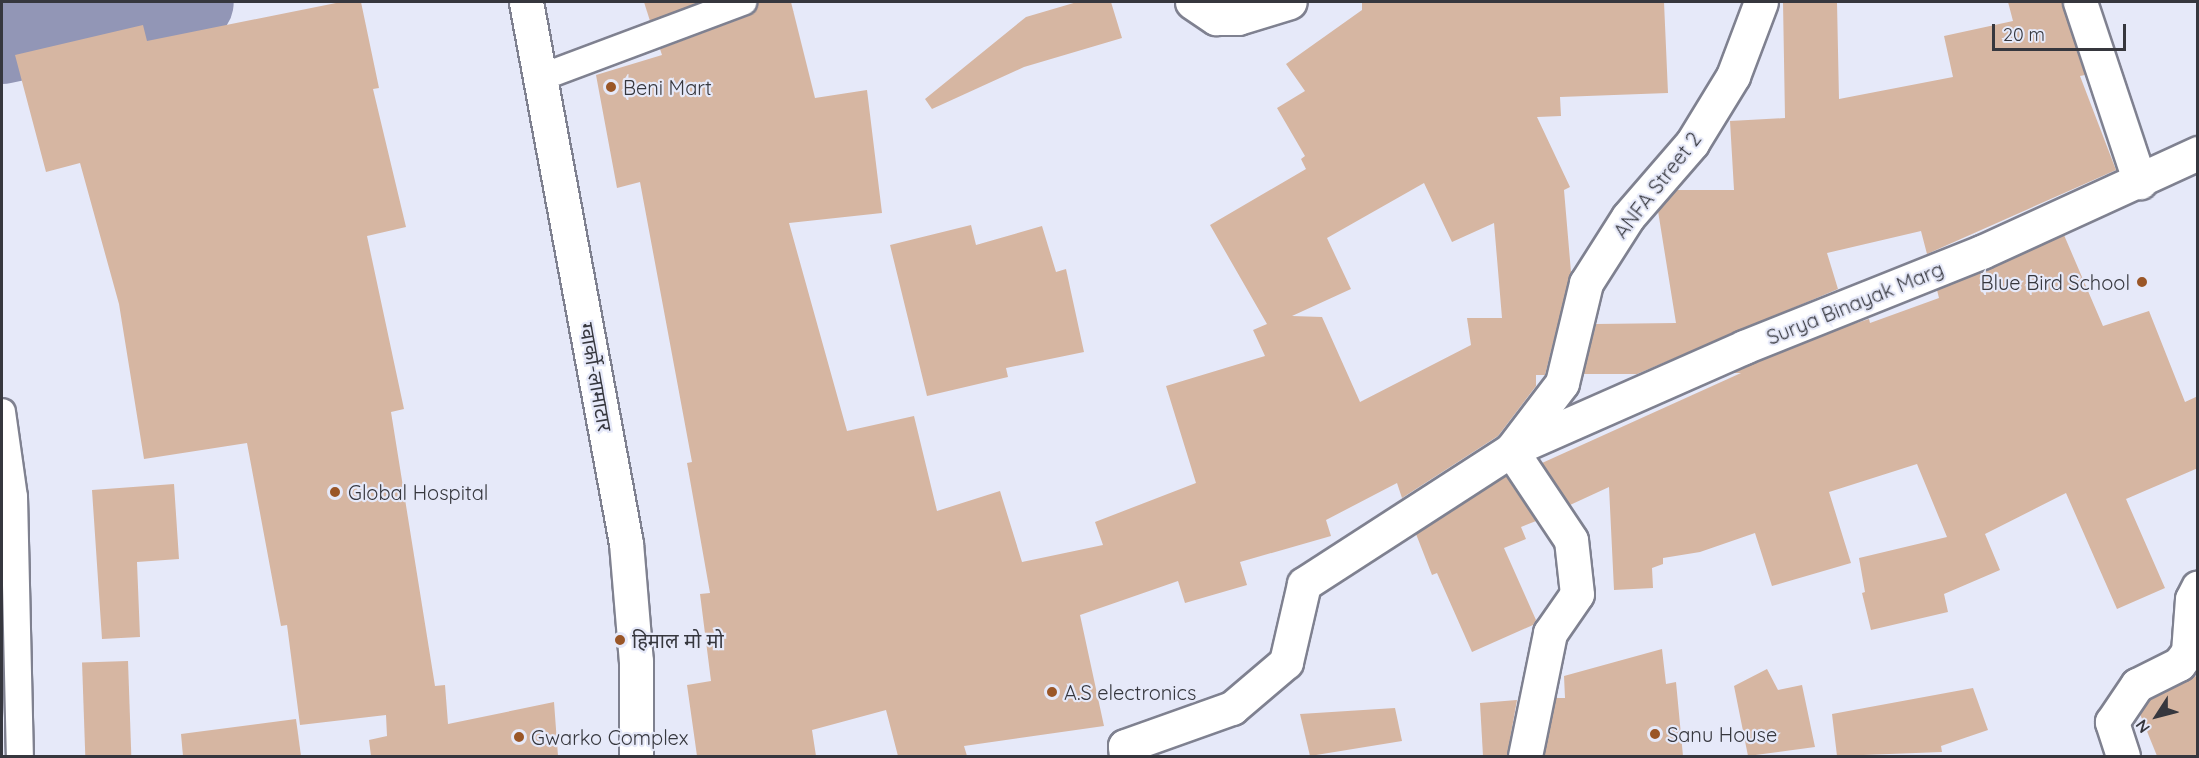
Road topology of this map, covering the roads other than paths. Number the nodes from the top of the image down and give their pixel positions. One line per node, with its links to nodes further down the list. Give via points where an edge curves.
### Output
1 (526, 2): 7 (street, ग्वार्को-लामाटार)
2 (743, 2): 7 (lane)
3 (1191, 2): 4 (street, via 1216,18 1238,18)
4 (1290, 2)
5 (1761, 2): 11 (street, ANFA Street 2, via 1733,76 1692,143 1628,217 1586,283 1562,383)
6 (2080, 2): 9 (street)
7 (542, 76): 14 (street, ग्वार्को-लामाटार, via 626,543 636,661)
8 (2198, 153): 9 (street, Surya Binayak Marg)
9 (2140, 182): 11 (street, Surya Binayak Marg, via 1982,252 1744,347)
10 (2, 412): 13 (lane, via 14,496)
11 (1511, 450): 15 (street, via 1304,584 1286,662 1232,708 1125,746); 16 (street, via 1570,540 1577,594 1550,633)
12 (2198, 586): 17 (street, via 2192,599 2188,652 2179,664 2137,685 2112,722)
13 (20, 756)
14 (636, 756)
15 (1126, 756)
16 (1525, 756)
17 (2123, 756)

